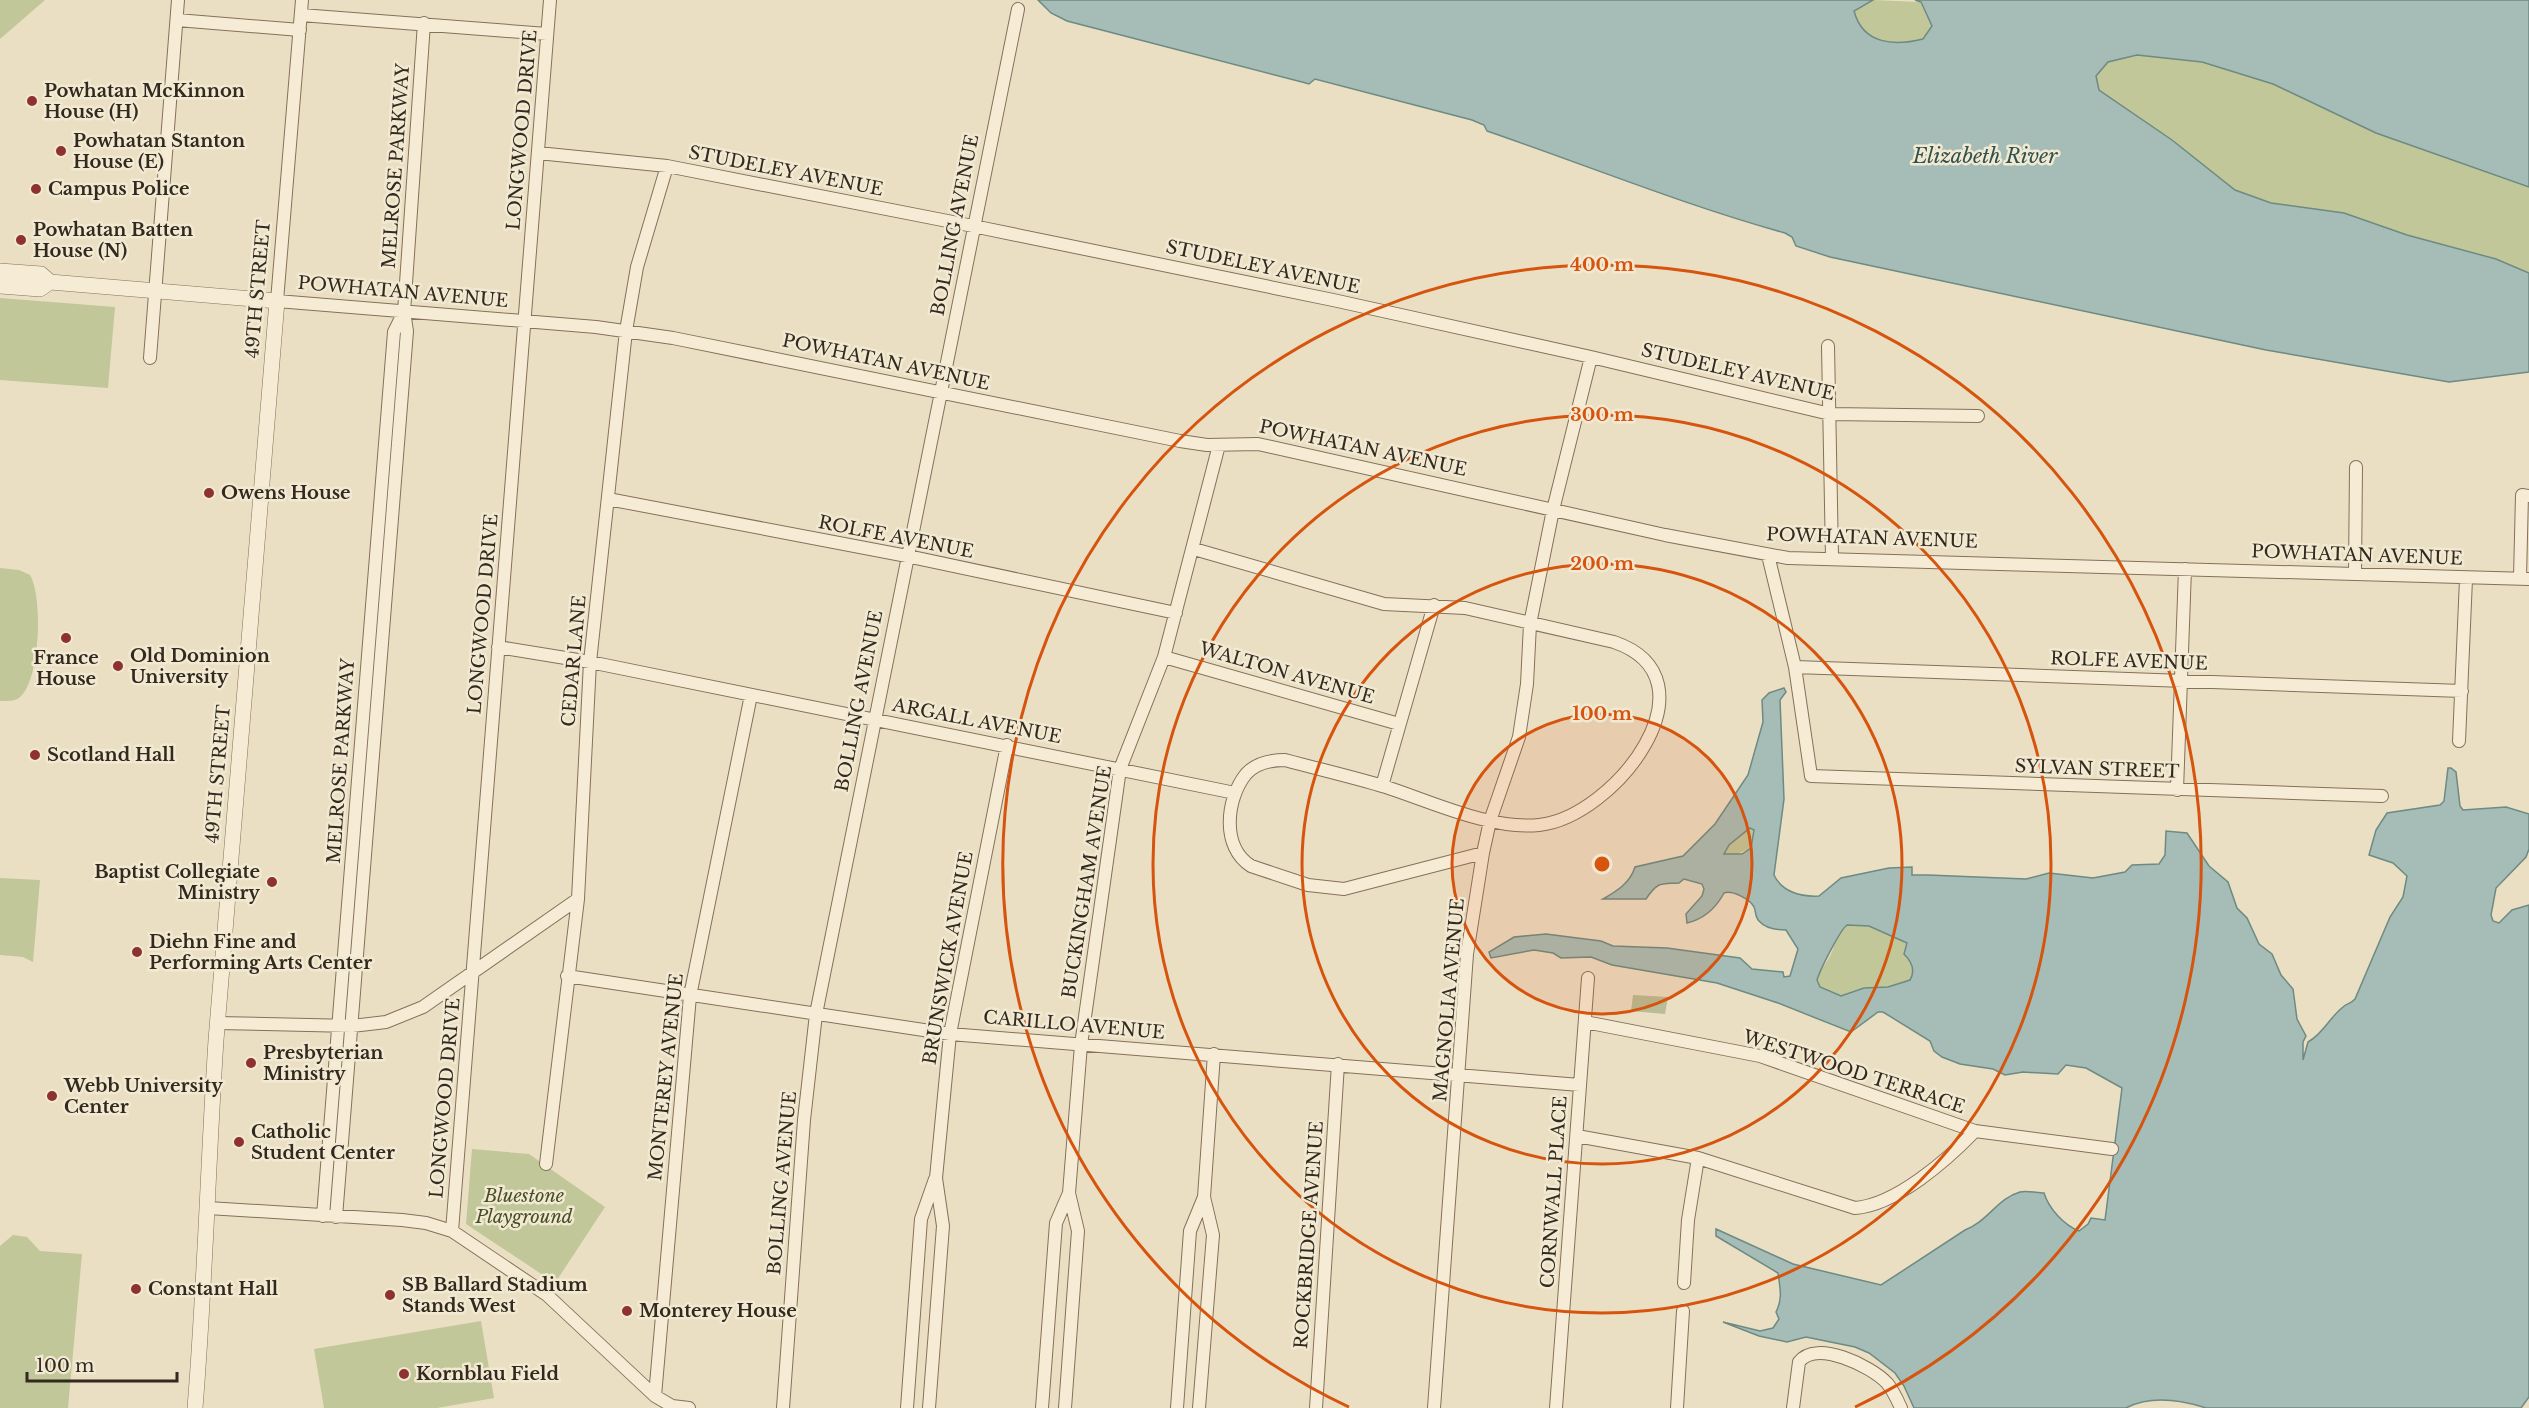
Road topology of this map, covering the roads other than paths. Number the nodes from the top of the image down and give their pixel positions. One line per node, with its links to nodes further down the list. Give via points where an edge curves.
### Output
1 (178, 0): 6 (street)
2 (303, 0): 5 (street, 49TH STREET)
3 (550, 0): 9 (street, LONGWOOD DRIVE)
4 (1018, 9): 12 (street, BOLLING AVENUE)
5 (301, 15): 7 (street); 8 (street, 49TH STREET)
6 (177, 20): 8 (street); 16 (street)
7 (424, 23): 9 (street); 18 (street, MELROSE PARKWAY)
8 (300, 30): 17 (street, 49TH STREET)
9 (547, 34): 10 (street, LONGWOOD DRIVE)
10 (538, 153): 11 (street, STUDELEY AVENUE); 19 (street, LONGWOOD DRIVE)
11 (667, 166): 12 (street, STUDELEY AVENUE); 20 (street, CEDAR LANE, via 637,267)
12 (973, 226): 22 (street, STUDELEY AVENUE); 24 (street, BOLLING AVENUE)
13 (0, 271): 14 (street, POWHATAN AVENUE, via 41,274)
14 (50, 282): 15 (street, POWHATAN AVENUE, via 40,289); 16 (street, POWHATAN AVENUE)
15 (0, 286)
16 (155, 291): 17 (street, POWHATAN AVENUE); 23 (street)
17 (277, 301): 18 (street, POWHATAN AVENUE); 68 (street, 49TH STREET)
18 (404, 312): 19 (street, POWHATAN AVENUE); 69 (street, MELROSE PARKWAY, via 394,332); 70 (street, MELROSE PARKWAY, via 407,332)
19 (524, 321): 20 (street, POWHATAN AVENUE); 43 (street, LONGWOOD DRIVE)
20 (626, 331): 24 (street, POWHATAN AVENUE); 30 (street, CEDAR LANE)
21 (1828, 346): 25 (street)
22 (1591, 357): 25 (street, STUDELEY AVENUE); 31 (street, MAGNOLIA AVENUE)
23 (150, 358)
24 (940, 393): 27 (street, POWHATAN AVENUE, via 1180,441); 34 (street, BOLLING AVENUE)
25 (1830, 414): 26 (street, STUDELEY AVENUE); 35 (street)
26 (1978, 416)
27 (1219, 445): 31 (street, POWHATAN AVENUE, via 1258,444); 32 (street, BUCKINGHAM AVENUE)
28 (2356, 467): 37 (street)
29 (2526, 496): 39 (street)
30 (608, 499): 34 (street, ROLFE AVENUE); 45 (street, CEDAR LANE)
31 (1553, 510): 33 (street, POWHATAN AVENUE); 42 (street, MAGNOLIA AVENUE)
32 (1194, 549): 40 (street, via 1390,605); 41 (street, BUCKINGHAM AVENUE)
33 (1768, 555): 35 (street, POWHATAN AVENUE); 46 (street)
34 (907, 556): 41 (street, ROLFE AVENUE); 50 (street, BOLLING AVENUE)
35 (1832, 557): 36 (street, POWHATAN AVENUE)
36 (2185, 569): 37 (street, POWHATAN AVENUE); 47 (street)
37 (2355, 574): 38 (street, POWHATAN AVENUE)
38 (2466, 579): 39 (street, POWHATAN AVENUE); 48 (street)
39 (2524, 579)
40 (1434, 605): 42 (street, via 1465,608); 51 (street)
41 (1176, 613): 44 (street, BUCKINGHAM AVENUE)
42 (1530, 624): 59 (street, MAGNOLIA AVENUE, via 1519,737); 59 (street, via 1614,642 1637,653 1655,677 1657,714 1630,769 1595,803 1541,825 1515,826)
43 (498, 647): 45 (street, ARGALL AVENUE); 62 (street, LONGWOOD DRIVE)
44 (1164, 657): 51 (street, WALTON AVENUE); 54 (street, BUCKINGHAM AVENUE)
45 (590, 662): 49 (street, ARGALL AVENUE); 61 (street, CEDAR LANE)
46 (1795, 668): 47 (street, ROLFE AVENUE); 56 (street, SYLVAN STREET, via 1810,776)
47 (2182, 680): 48 (street, ROLFE AVENUE); 56 (street)
48 (2462, 691): 52 (street)
49 (751, 694): 50 (street, ARGALL AVENUE); 65 (street, MONTEREY AVENUE)
50 (874, 719): 53 (street, ARGALL AVENUE); 66 (street, BOLLING AVENUE)
51 (1399, 724): 55 (street)
52 (2459, 741)
53 (1007, 745): 54 (street, ARGALL AVENUE); 71 (street, BRUNSWICK AVENUE)
54 (1120, 769): 57 (street, ARGALL AVENUE); 72 (street, BUCKINGHAM AVENUE)
55 (1382, 786): 57 (street, via 1285,760 1269,761 1253,769); 59 (street)
56 (2176, 790): 58 (street, SYLVAN STREET)
57 (1235, 793): 60 (street, via 1230,824 1237,854 1251,866 1317,887 1344,889)
58 (2382, 796)
59 (1490, 821): 60 (street, MAGNOLIA AVENUE)
60 (1483, 853): 75 (street, MAGNOLIA AVENUE, via 1467,954)
61 (578, 899): 62 (street); 63 (street, CEDAR LANE)
62 (473, 970): 70 (street, via 423,1007 404,1016); 88 (street, LONGWOOD DRIVE)
63 (567, 976): 65 (street, CARILLO AVENUE); 81 (street, CEDAR LANE)
64 (1588, 978): 67 (street, CORNWALL PLACE)
65 (690, 996): 66 (street, CARILLO AVENUE); 91 (street, MONTEREY AVENUE)
66 (816, 1014): 71 (street, CARILLO AVENUE); 94 (street, BOLLING AVENUE, via 804,1120)
67 (1585, 1022): 76 (street, CORNWALL PLACE); 77 (street, WESTWOOD TERRACE, via 1760,1056)
68 (218, 1023): 69 (street); 85 (street, 49TH STREET)
69 (339, 1026): 70 (street); 86 (street, MELROSE PARKWAY)
70 (352, 1026): 87 (street, MELROSE PARKWAY)
71 (950, 1034): 72 (street, CARILLO AVENUE); 82 (street, BRUNSWICK AVENUE)
72 (1081, 1045): 73 (street, CARILLO AVENUE); 83 (street, BUCKINGHAM AVENUE)
73 (1214, 1054): 74 (street, CARILLO AVENUE); 84 (street)
74 (1338, 1064): 75 (street, CARILLO AVENUE); 101 (street, ROCKBRIDGE AVENUE)
75 (1460, 1074): 76 (street, CARILLO AVENUE); 102 (street, MAGNOLIA AVENUE)
76 (1580, 1085): 78 (street, CORNWALL PLACE)
77 (1975, 1131): 79 (street, WESTWOOD TERRACE); 80 (street, via 1937,1165 1869,1207 1848,1206)
78 (1577, 1136): 80 (street); 103 (street, CORNWALL PLACE)
79 (2112, 1149)
80 (1698, 1158): 89 (street, via 1688,1220)
81 (546, 1164)
82 (936, 1178): 95 (street, BRUNSWICK AVENUE, via 921,1219); 96 (street, BRUNSWICK AVENUE, via 943,1226)
83 (1069, 1194): 97 (street, BUCKINGHAM AVENUE, via 1056,1223); 98 (street, BUCKINGHAM AVENUE, via 1078,1231)
84 (1204, 1197): 99 (street, via 1190,1231); 100 (street, via 1213,1234)
85 (208, 1208): 86 (street); 92 (street, 49TH STREET)
86 (323, 1216): 87 (street)
87 (336, 1217): 88 (street, via 426,1223)
88 (452, 1231): 91 (street, via 547,1295)
89 (1684, 1284)
90 (1683, 1311): 104 (street)
91 (655, 1396): 93 (street, via 672,1406)
92 (195, 1408)
93 (689, 1408)
94 (783, 1408)
95 (907, 1408)
96 (929, 1408)
97 (1042, 1408)
98 (1065, 1408)
99 (1177, 1408)
100 (1199, 1408)
101 (1316, 1408)
102 (1434, 1408)
103 (1556, 1408)
104 (1677, 1408)
105 (1793, 1408): 106 (street, via 1799,1362 1803,1356 1818,1352 1855,1361 1871,1370 1886,1383)
106 (1901, 1408)

